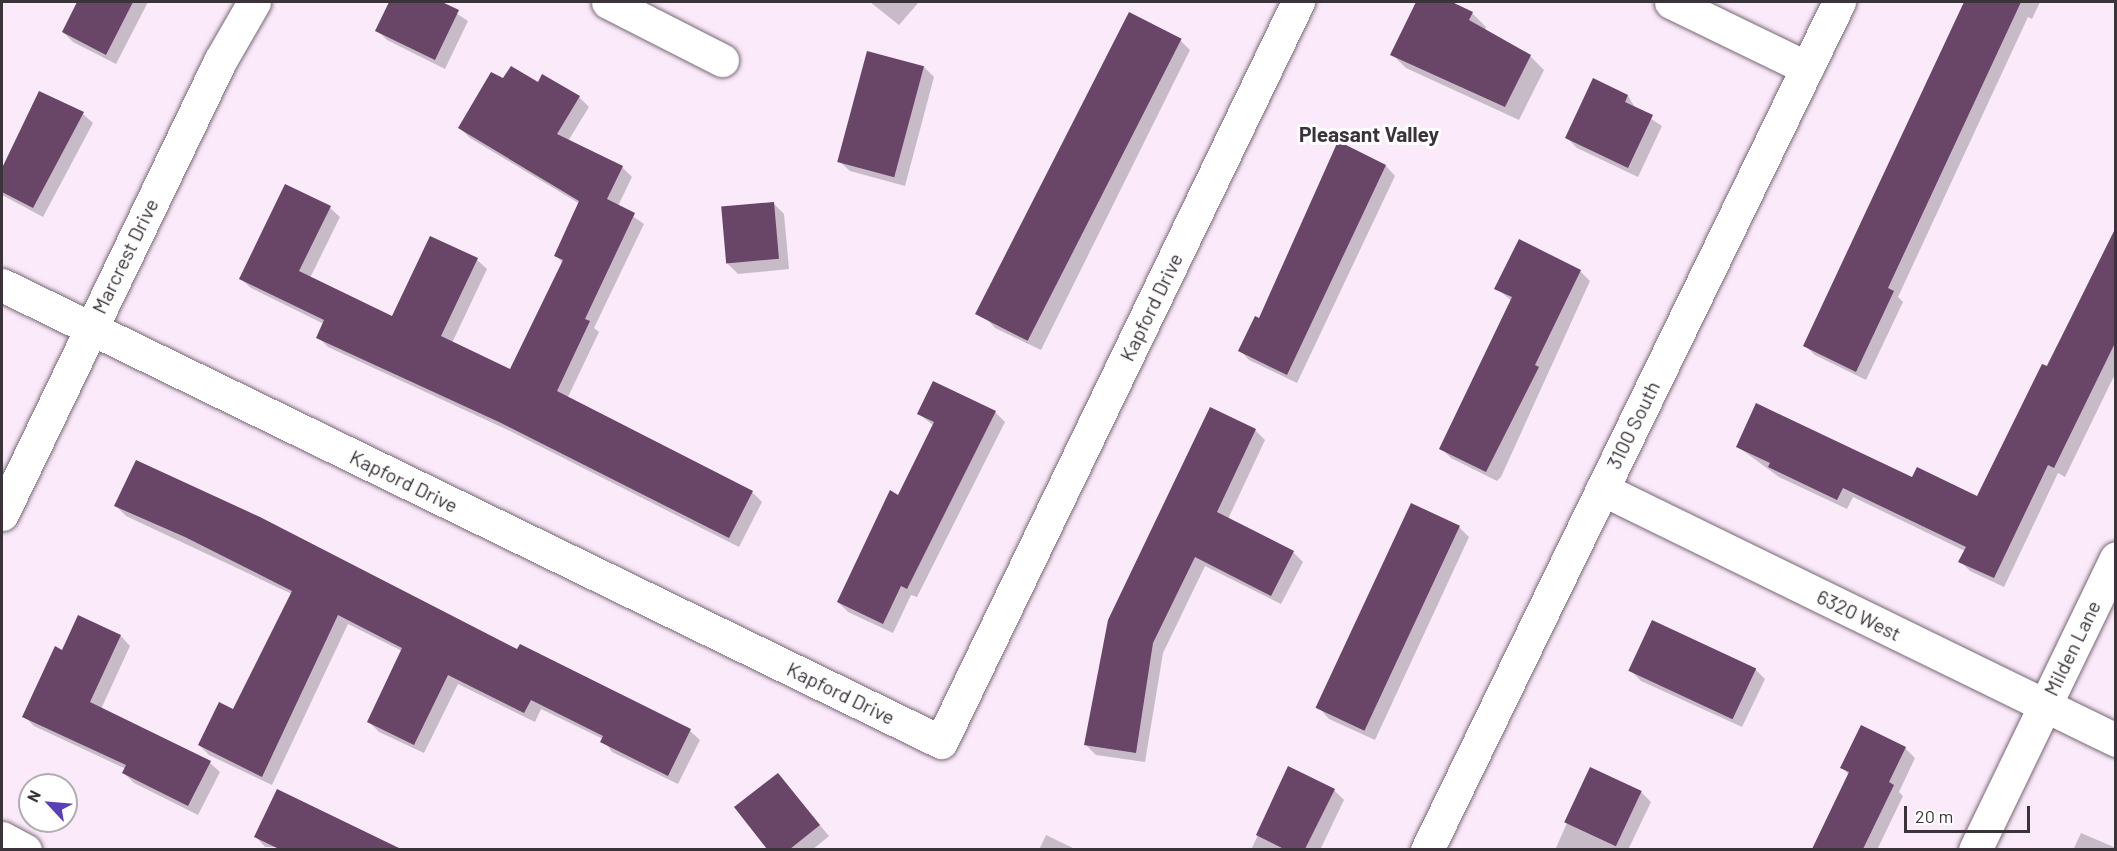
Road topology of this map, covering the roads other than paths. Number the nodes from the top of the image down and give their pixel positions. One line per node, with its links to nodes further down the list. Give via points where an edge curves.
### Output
1 (254, 2): 9 (street, Marcrest Drive, via 220,61)
2 (608, 2): 6 (street)
3 (1298, 2): 9 (street, Kapford Drive, via 941,742)
4 (1671, 2): 7 (street)
5 (1839, 2): 7 (street, 3100 South)
6 (722, 60)
7 (1807, 68): 10 (street, 3100 South)
8 (2, 285): 9 (street, Kapford Drive)
9 (90, 328): 11 (street, Marcrest Drive)
10 (1602, 489): 13 (street, 6320 West); 17 (street, 3100 South)
11 (2, 514)
12 (2115, 558): 13 (street, Milden Lane)
13 (2045, 705): 14 (street, 6320 West); 18 (street, Milden Lane)
14 (2115, 740)
15 (2, 838): 16 (street)
16 (25, 849)
17 (1427, 849)
18 (1975, 849)

